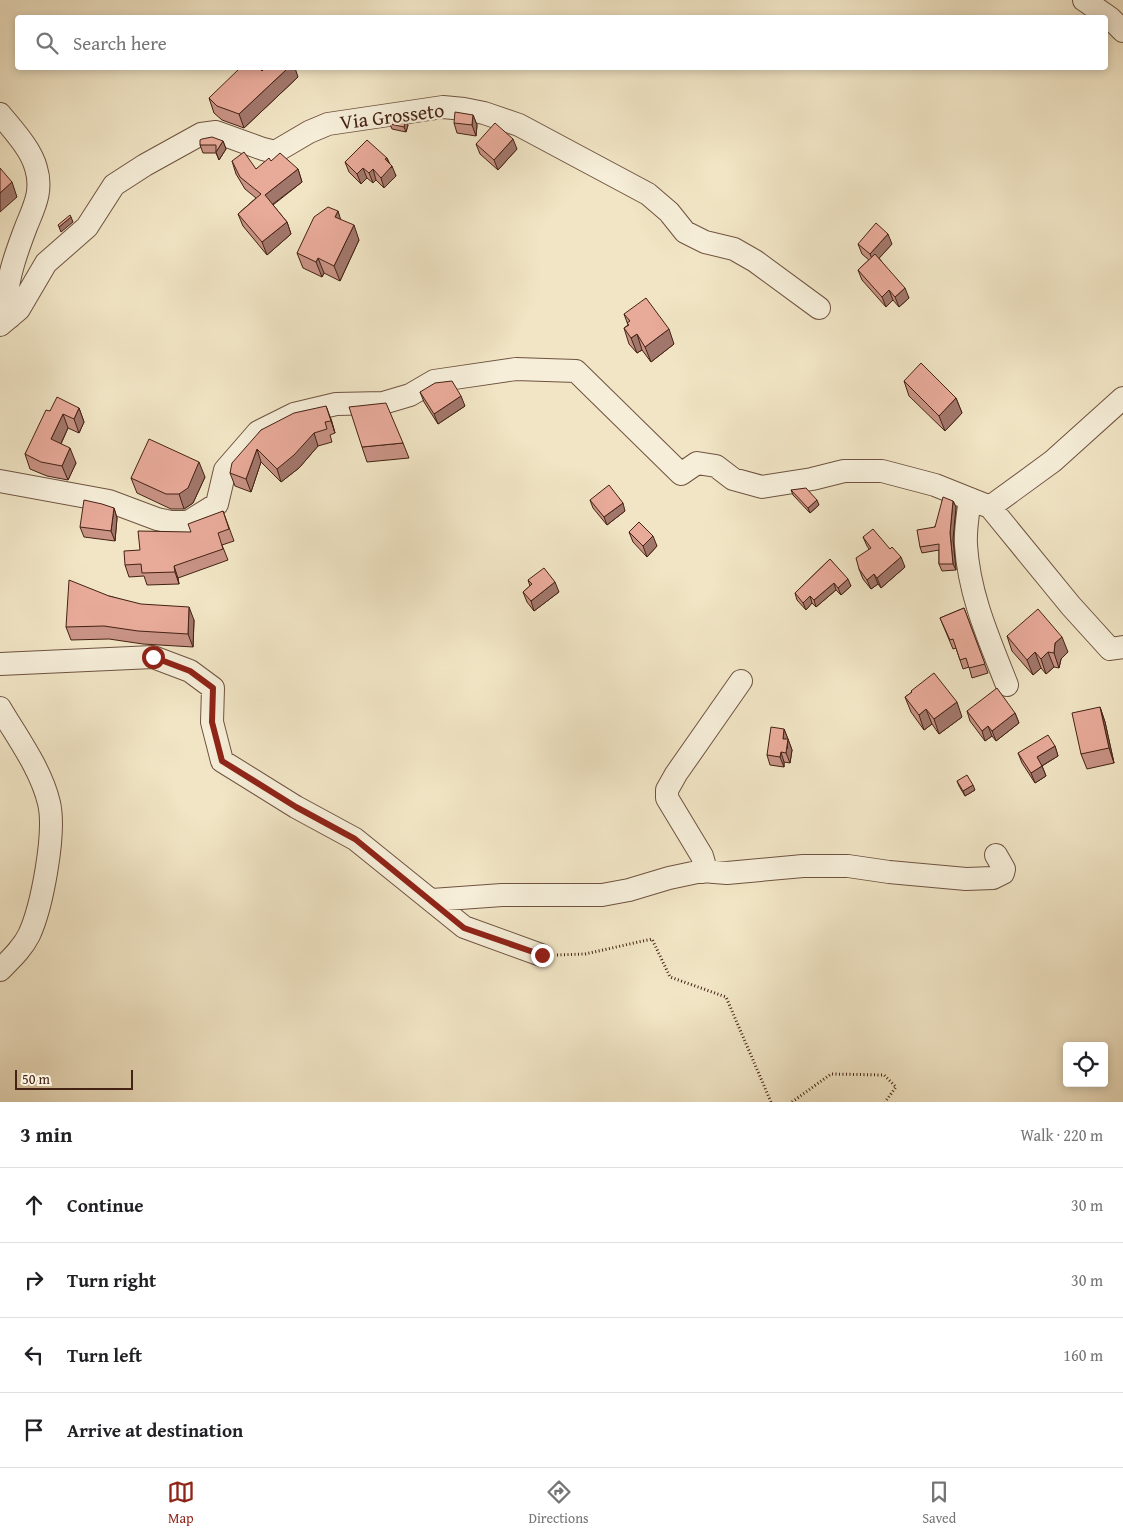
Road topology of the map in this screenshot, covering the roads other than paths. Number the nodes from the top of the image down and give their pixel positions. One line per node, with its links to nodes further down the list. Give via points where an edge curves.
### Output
1 (1084, 0): 2 (street)
2 (1106, 15)
3 (1108, 17): 4 (street)
4 (1123, 31)
5 (0, 114): 7 (street, via 29,154 39,179 37,204 11,275)
6 (819, 308): 7 (street, Via Grosseto, via 734,249 705,242 685,232 670,212 648,194 519,125 464,109 443,108 328,124 275,152 216,132 201,134 114,185 87,228 46,263 19,309)
7 (5, 321)
8 (1123, 398): 11 (street, via 1053,461)
9 (0, 481): 10 (street, via 109,501 157,519 188,522 217,504 225,470 258,432 294,414 336,404 383,403 410,395 434,380 516,369 576,371 681,474 697,463 716,466 733,479 762,487 844,470 882,471 935,484)
10 (970, 499): 11 (street); 15 (street, via 966,543 969,574 979,614)
11 (990, 507): 12 (street, via 1110,649)
12 (1123, 647)
13 (0, 664): 19 (street, via 153,657 190,671 213,688 212,722 222,761 355,839)
14 (741, 681): 18 (street, via 667,790 667,798 702,856)
15 (1007, 685)
16 (0, 708): 21 (street, via 42,782 50,804 50,833 37,916 20,948)
17 (996, 855): 18 (street, via 1003,873 987,878 966,879 848,866)
18 (703, 872): 19 (street, via 602,895 502,895)
19 (432, 900): 20 (street, via 464,928)
20 (542, 955)
21 (0, 970)

